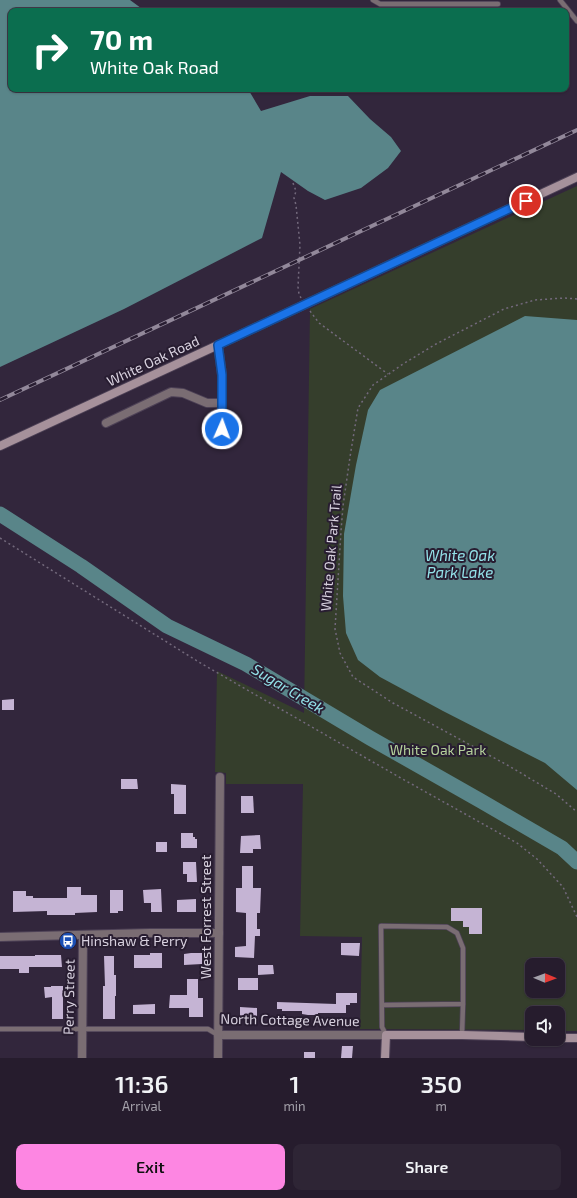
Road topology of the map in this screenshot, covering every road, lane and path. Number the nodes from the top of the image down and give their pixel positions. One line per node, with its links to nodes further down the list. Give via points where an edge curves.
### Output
1 (373, 0): 3 (lane, via 380,4)
2 (560, 0): 4 (lane)
3 (498, 4)
4 (566, 8)
5 (569, 11): 6 (lane)
6 (577, 21)
7 (577, 176): 10 (street, White Oak Road)
8 (293, 183): 10 (path, via 296,191 294,198 300,245 298,287)
9 (577, 299): 12 (path, White Oak Park Trail, via 535,300 504,309 436,344)
10 (305, 304): 11 (street, White Oak Road); 12 (path, via 319,323)
11 (218, 345): 13 (street); 16 (street, White Oak Road)
12 (388, 374): 19 (path, White Oak Park Trail, via 374,385 358,408 341,531 335,629 340,654 353,678 556,794)
13 (222, 403): 14 (street, via 207,403 183,393 171,392); 15 (street)
14 (106, 423)
15 (222, 429)
16 (0, 446)
17 (0, 538): 20 (path, via 202,664 517,843 563,886)
18 (220, 777): 21 (street, West Forrest Street)
19 (577, 812)
20 (577, 917)
21 (219, 933): 22 (street); 28 (street, West Forrest Street)
22 (83, 935): 23 (street); 27 (street, Perry Street)
23 (0, 937)
24 (463, 1004): 25 (lane); 25 (lane, via 463,948 457,933 447,927 437,926 381,926); 30 (lane)
25 (382, 1005): 29 (lane, via 382,1027)
26 (0, 1029): 27 (lane, North Cottage Avenue)
27 (82, 1029): 28 (lane, North Cottage Avenue, via 208,1029); 34 (street, Perry Street)
28 (218, 1035): 29 (street, North Cottage Avenue); 35 (street, West Forrest Street)
29 (386, 1035): 30 (street, North Cottage Avenue); 36 (street)
30 (462, 1035): 31 (street, North Cottage Avenue)
31 (525, 1037)
32 (565, 1038): 33 (street)
33 (577, 1038)
34 (82, 1058)
35 (218, 1058)
36 (385, 1058)

